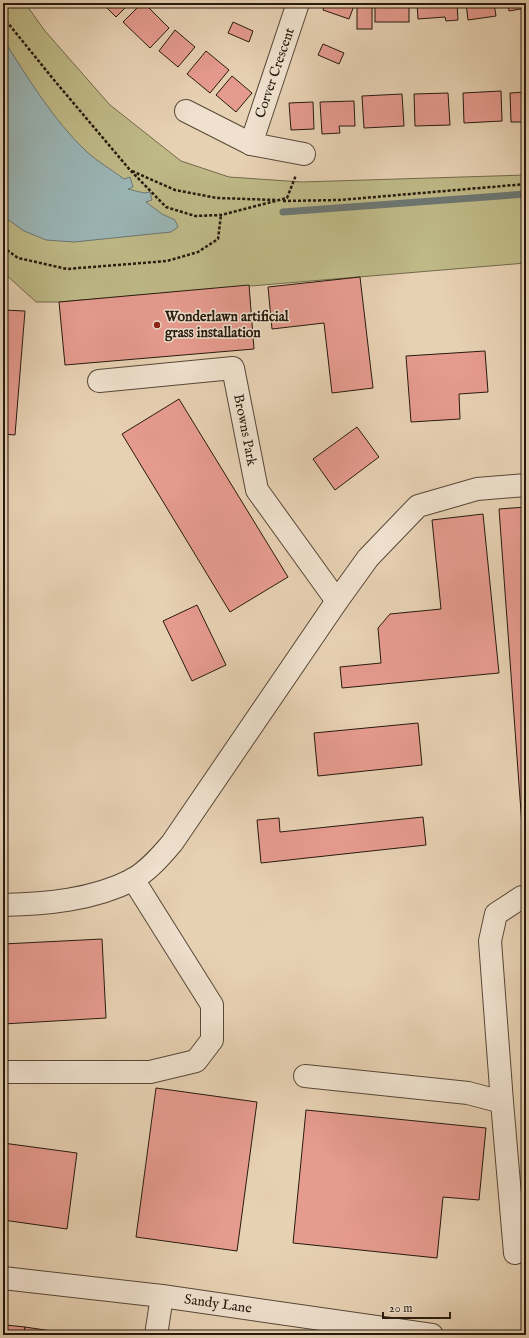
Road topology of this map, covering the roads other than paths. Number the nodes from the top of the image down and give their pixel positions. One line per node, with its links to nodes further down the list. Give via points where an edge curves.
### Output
1 (298, 3): 3 (street, Corver Crescent)
2 (186, 111): 3 (street)
3 (251, 144): 4 (street)
4 (304, 154)
5 (99, 381): 7 (street, Browns Park, via 232,368 257,490)
6 (526, 485): 7 (street, via 477,489 418,506 368,558)
7 (337, 601): 8 (street, via 172,843 158,860)
8 (133, 879): 10 (street, via 110,890 76,899); 11 (street, via 212,1005 212,1040 196,1061 150,1072)
9 (526, 897): 13 (street, via 496,914 490,941)
10 (3, 905)
11 (3, 1072)
12 (305, 1076): 13 (street, via 468,1094)
13 (502, 1102): 14 (street)
14 (515, 1253)
15 (3, 1278): 16 (street, Sandy Lane)
16 (162, 1296): 17 (street, Sandy Lane); 18 (street)
17 (313, 1326): 19 (street, Sandy Lane)
18 (156, 1335)
19 (428, 1335)

